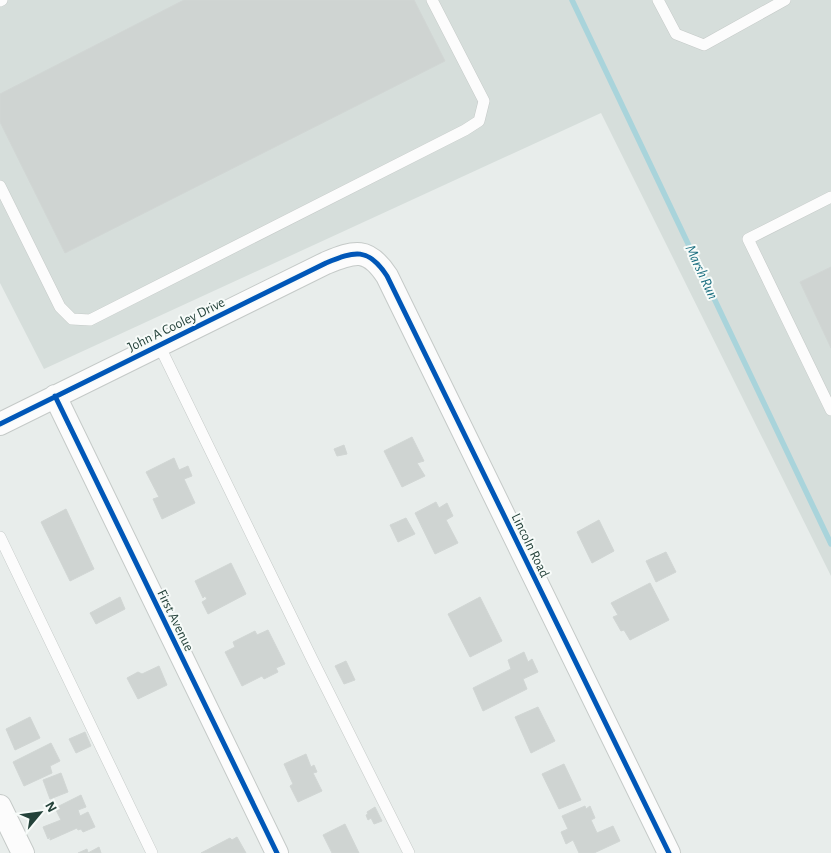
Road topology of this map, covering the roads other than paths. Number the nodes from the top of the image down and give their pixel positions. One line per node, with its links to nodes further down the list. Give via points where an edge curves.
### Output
1 (432, 0): 4 (lane, via 484,102 479,121 90,320 72,319 60,307)
2 (658, 0): 3 (lane, via 676,34 704,45)
3 (785, 0)
4 (0, 186)
5 (831, 197): 9 (lane, via 748,239)
6 (366, 254): 7 (street, John A Cooley Drive, via 345,255 326,263); 17 (street, Lincoln Road, via 379,262 387,276)
7 (159, 345): 8 (street, John A Cooley Drive); 16 (lane)
8 (55, 396): 10 (street, John A Cooley Drive); 15 (street, First Avenue)
9 (831, 410)
10 (0, 424)
11 (0, 537): 14 (lane)
12 (0, 806): 13 (street)
13 (23, 853)
14 (152, 853)
15 (277, 853)
16 (409, 853)
17 (669, 853)

